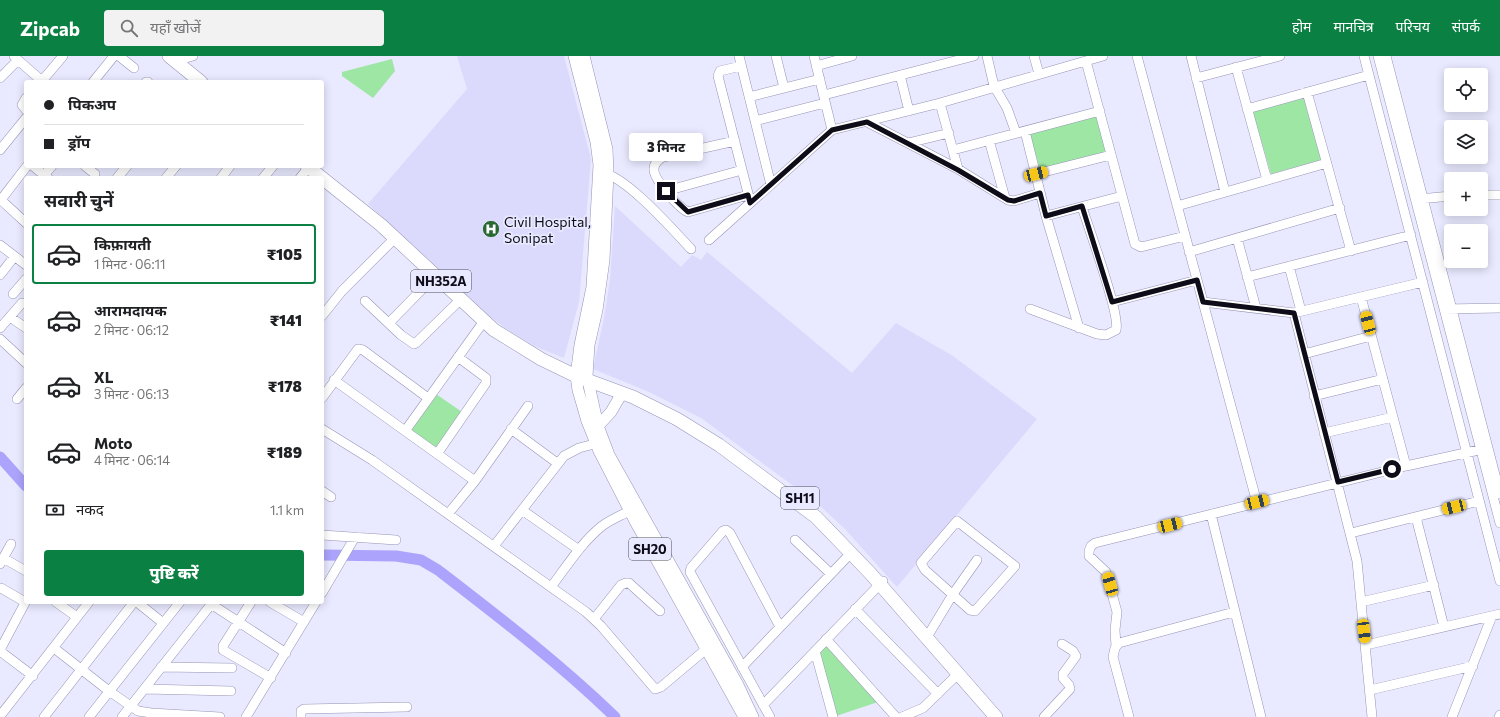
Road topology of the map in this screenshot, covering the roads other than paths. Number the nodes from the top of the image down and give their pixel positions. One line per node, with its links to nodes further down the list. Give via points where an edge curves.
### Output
1 (63, 56): 36 (street)
2 (114, 56): 37 (street)
3 (119, 56): 27 (street)
4 (193, 56): 22 (street)
5 (574, 56): 71 (main road, SH20)
6 (584, 56): 71 (main road, SH20, via 607,149)
7 (739, 56): 25 (street)
8 (776, 56): 40 (street)
9 (814, 56): 26 (street)
10 (852, 56): 26 (street)
11 (974, 56): 23 (street)
12 (987, 56): 39 (street)
13 (1034, 56): 29 (street)
14 (1102, 56): 24 (street)
15 (1137, 56): 95 (street)
16 (1191, 56): 33 (street)
17 (1280, 56): 28 (street)
18 (1364, 56): 31 (street)
19 (1378, 56): 92 (street)
20 (1386, 56): 92 (street)
21 (16, 58): 32 (street); 35 (street)
22 (172, 58): 38 (highway)
23 (940, 60): 30 (street)
24 (1086, 60): 29 (street); 47 (street)
25 (741, 66): 42 (street); 55 (street, via 720,71 718,74)
26 (816, 66): 34 (street)
27 (134, 68)
28 (1236, 68): 33 (street); 45 (street)
29 (1039, 74): 39 (street)
30 (900, 75): 43 (street); 46 (street)
31 (1369, 75): 41 (street); 99 (street)
32 (0, 77)
33 (1196, 78): 84 (street)
34 (820, 79): 40 (street); 43 (street)
35 (40, 80)
36 (42, 80)
37 (95, 80)
38 (199, 80)
39 (994, 86): 44 (street); 52 (street)
40 (784, 88): 42 (street)
41 (1307, 92): 45 (street); 60 (street)
42 (749, 97): 49 (street)
43 (824, 99): 49 (street); 51 (street)
44 (940, 103): 46 (street); 53 (street)
45 (1247, 109): 81 (street)
46 (909, 111): 50 (street)
47 (1100, 111): 52 (street); 59 (street)
48 (24, 120): 57 (street)
49 (755, 121): 82 (street)
50 (867, 122): 51 (street); 56 (street)
51 (832, 130): 82 (street)
52 (1020, 132): 54 (street); 73 (street)
53 (948, 133): 56 (street); 58 (street)
54 (989, 140): 58 (street); 90 (street)
55 (735, 141): 69 (street); 83 (street, via 663,157 656,162 654,171)
56 (908, 143): 70 (street)
57 (0, 150)
58 (953, 150): 70 (street)
59 (1111, 155): 73 (street); 88 (street)
60 (1327, 163): 81 (street); 96 (street)
61 (25, 168): 93 (street)
62 (35, 168): 74 (street)
63 (88, 168): 72 (street)
64 (125, 168): 75 (street)
65 (174, 168): 76 (street)
66 (228, 168): 77 (street)
67 (271, 168): 78 (street)
68 (309, 168): 79 (highway, NH352A)
69 (742, 170): 83 (street); 91 (street)
70 (958, 170): 90 (street)
71 (604, 173): 105 (street, via 627,186); 141 (main road, SH20, via 592,287)
72 (95, 174)
73 (1036, 174): 85 (street)
74 (45, 176)
75 (119, 176)
76 (168, 176)
77 (222, 176)
78 (265, 176)
79 (319, 176)
80 (324, 180): 101 (highway, NH352A)
81 (1267, 180): 84 (street)
82 (771, 185): 91 (street)
83 (666, 191): 91 (street, via 688,212)
84 (1225, 192): 95 (street)
85 (1040, 193): 90 (street, via 1014,201); 97 (street)
86 (1488, 195): 87 (street)
87 (1500, 195)
88 (1122, 196): 94 (street); 100 (street, via 1137,247)
89 (1444, 197): 92 (street)
90 (1005, 198)
91 (749, 199): 103 (street)
92 (1419, 199): 125 (street)
93 (0, 200): 98 (street)
94 (1082, 206): 97 (street); 121 (street)
95 (1177, 206): 100 (street)
96 (1340, 208): 102 (street); 106 (street)
97 (1046, 216): 135 (street)
98 (24, 220)
99 (1411, 235): 106 (street); 116 (street)
100 (1185, 236): 107 (street)
101 (395, 238): 112 (highway, NH352A); 129 (street, via 342,291)
102 (1237, 238): 107 (street); 113 (street)
103 (710, 240)
104 (0, 245): 108 (street)
105 (691, 249)
106 (1351, 251): 110 (street)
107 (1189, 252): 114 (street)
108 (14, 257): 109 (street); 111 (street)
109 (24, 264)
110 (1289, 266): 113 (street); 128 (street)
111 (0, 275)
112 (435, 276): 119 (highway, NH352A); 132 (street)
113 (1247, 277): 124 (street)
114 (1197, 280): 121 (street); 122 (street)
115 (24, 282): 117 (street)
116 (1423, 282): 118 (street); 159 (street)
117 (14, 294)
118 (1361, 297): 128 (street); 136 (street)
119 (460, 299): 131 (highway, NH352A); 132 (street, via 416,343 411,343)
120 (365, 301): 132 (street)
121 (1112, 302): 135 (street, via 1117,327 1112,333 1101,334)
122 (1203, 302): 124 (street); 169 (street)
123 (22, 303): 130 (street)
124 (1256, 308): 128 (street)
125 (1447, 308): 126 (street); 158 (street)
126 (1500, 308)
127 (1030, 309): 135 (street)
128 (1298, 312): 138 (street)
129 (324, 314)
130 (10, 317): 133 (street); 134 (street)
131 (484, 321): 139 (street); 141 (highway, NH352A, via 524,349)
132 (389, 323)
133 (24, 327)
134 (0, 328)
135 (1079, 328)
136 (1371, 336): 138 (street); 142 (street)
137 (0, 339): 140 (street)
138 (1304, 354): 147 (street)
139 (458, 357): 148 (street); 160 (street, via 486,378 486,383)
140 (24, 361)
141 (579, 375): 145 (highway, SH11); 152 (main road, SH20); 157 (main road, SH20, via 585,414); 188 (highway, SH11, via 635,392 680,414 723,440 820,513)
142 (1383, 379): 147 (street); 151 (street)
143 (334, 380): 146 (street); 148 (street, via 358,349 363,350); 155 (street)
144 (24, 390): 149 (street)
145 (622, 394): 152 (main road); 184 (highway, SH11, via 678,419 719,445 816,517)
146 (324, 395)
147 (1314, 396): 156 (street)
148 (428, 398): 155 (street)
149 (17, 399)
150 (528, 406): 153 (street)
151 (1393, 417): 156 (street); 162 (street)
152 (598, 426): 157 (main road, SH20)
153 (511, 429): 161 (street); 163 (street)
154 (324, 430): 172 (street, via 372,460)
155 (405, 430): 160 (street)
156 (1324, 433): 164 (street)
157 (600, 442): 161 (street, via 571,451); 171 (main road, SH20); 224 (main road, SH20)
158 (1484, 449): 159 (street); 166 (street); 175 (street)
159 (1466, 453): 162 (street); 168 (street)
160 (438, 454): 163 (street)
161 (557, 463): 170 (street)
162 (1406, 466): 164 (street)
163 (475, 481): 172 (street)
164 (1338, 482): 169 (street); 176 (street)
165 (324, 493): 167 (street)
166 (1500, 494)
167 (331, 498)
168 (1479, 501): 174 (street); 190 (street)
169 (1257, 502): 173 (street)
170 (522, 510): 182 (street); 183 (street)
171 (629, 511): 183 (street, via 602,526); 224 (main road, SH20)
172 (448, 514): 182 (street)
173 (1211, 514): 212 (street); 225 (street, via 1091,546 1089,556 1106,572 1117,608)
174 (1416, 517): 176 (street); 192 (street)
175 (1500, 523)
176 (1351, 533): 198 (street)
177 (324, 535): 178 (street)
178 (355, 537): 179 (street); 195 (street)
179 (396, 540)
180 (795, 540): 189 (street)
181 (11, 544): 185 (street)
182 (494, 546): 193 (street)
183 (579, 550): 193 (street)
184 (851, 553): 188 (highway, SH11); 189 (street)
185 (2, 556): 187 (street)
186 (977, 560): 196 (street)
187 (24, 569)
188 (872, 570): 191 (highway, SH11)
189 (831, 574): 219 (street)
190 (1500, 581)
191 (882, 582): 210 (street); 221 (highway, SH11)
192 (1434, 585): 198 (street); 220 (street)
193 (551, 587): 215 (street)
194 (1, 588): 197 (street)
195 (324, 590)
196 (953, 594): 196 (street, via 970,610 975,611 1015,566 957,522 920,563); 221 (street)
197 (24, 600)
198 (1361, 602): 226 (street)
199 (24, 604): 228 (street)
200 (59, 604): 214 (street)
201 (87, 604): 214 (street)
202 (134, 604): 235 (street)
203 (139, 604): 217 (street)
204 (178, 604): 217 (street)
205 (211, 604): 232 (street)
206 (213, 604): 218 (street)
207 (250, 604): 218 (street)
208 (273, 604): 216 (street)
209 (315, 604): 216 (street)
210 (855, 609): 222 (street); 243 (street)
211 (660, 611): 215 (street, via 626,583 621,585)
212 (1234, 612): 225 (street, via 1125,640); 266 (street)
213 (1496, 615): 220 (street); 231 (street)
214 (77, 617): 227 (street)
215 (594, 619): 224 (street, via 655,689 661,687)
216 (304, 622): 230 (street)
217 (163, 623): 241 (street)
218 (238, 623): 230 (street); 238 (street, via 223,650)
219 (780, 627): 233 (street); 233 (street, via 730,533 723,531 690,572)
220 (1444, 627): 226 (street)
221 (929, 634): 236 (highway, SH11); 244 (highway, SH11)
222 (826, 640): 229 (street); 260 (street)
223 (1062, 644): 264 (street, via 1076,656 1063,676 1070,689)
224 (711, 646): 256 (main road, SH20); 257 (main road, SH20)
225 (1116, 646): 265 (street, via 1113,656)
226 (1366, 646): 240 (street)
227 (54, 648): 235 (street); 237 (street)
228 (0, 650): 237 (street)
229 (816, 651): 245 (street); 259 (street)
230 (286, 653): 238 (street)
231 (1473, 666): 240 (street); 268 (street)
232 (161, 667): 234 (street); 239 (street)
233 (742, 667): 245 (street)
234 (232, 668)
235 (81, 670): 241 (street); 250 (street)
236 (959, 673): 243 (street); 244 (highway, SH11)
237 (33, 676): 249 (street)
238 (271, 678): 254 (street)
239 (144, 689): 242 (street); 246 (street)
240 (1370, 690): 267 (street)
241 (109, 691): 246 (street); 251 (street)
242 (231, 691)
243 (938, 694): 261 (street, via 917,712)
244 (982, 696): 262 (highway, SH11); 263 (highway, SH11)
245 (763, 705): 258 (street)
246 (130, 706): 252 (street); 253 (street, via 143,712)
247 (407, 707): 248 (street)
248 (376, 713): 255 (street, via 304,708)
249 (0, 716)
250 (44, 717)
251 (89, 717)
252 (122, 717)
253 (220, 717)
254 (246, 717)
255 (301, 717)
256 (744, 717)
257 (754, 717)
258 (770, 717)
259 (833, 717)
260 (896, 717)
261 (902, 717)
262 (996, 717)
263 (1006, 717)
264 (1044, 717)
265 (1129, 717)
266 (1260, 717)
267 (1372, 717)
268 (1451, 717)

